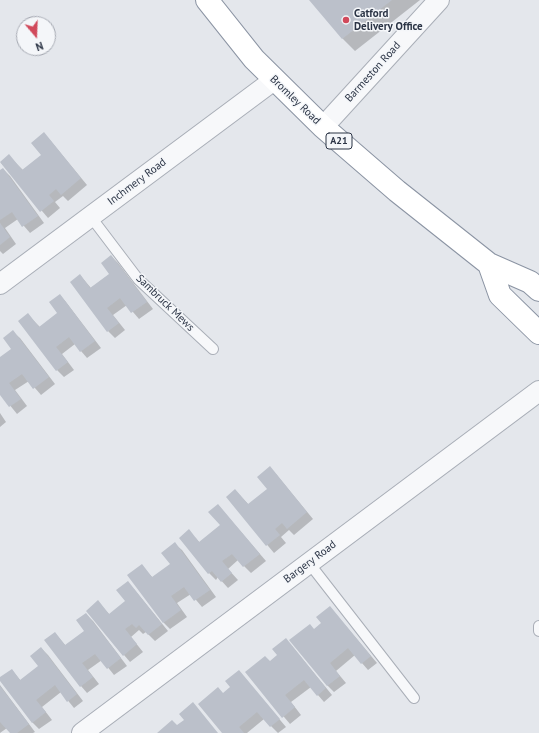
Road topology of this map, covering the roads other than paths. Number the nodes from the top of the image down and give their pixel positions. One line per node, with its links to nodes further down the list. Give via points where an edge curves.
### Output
1 (207, 0): 3 (highway, Bromley Road / A21)
2 (439, 0): 4 (street, Barmeston Road)
3 (274, 80): 4 (highway, Bromley Road / A21); 5 (street, Inchmery Road)
4 (323, 127): 6 (highway, Bromley Road / A21)
5 (91, 217): 7 (street, Inchmery Road); 10 (lane, Sambruck Mews, via 138,279)
6 (488, 264): 8 (highway, Bromley Road / A21, via 530,282); 9 (highway, via 500,295)
7 (0, 284)
8 (539, 290)
9 (539, 333)
10 (212, 349)
11 (539, 391): 12 (street, Bargery Road)
12 (309, 563): 15 (lane); 16 (street, Bargery Road)
13 (539, 626): 14 (lane)
14 (539, 631)
15 (414, 698)
16 (82, 733)

